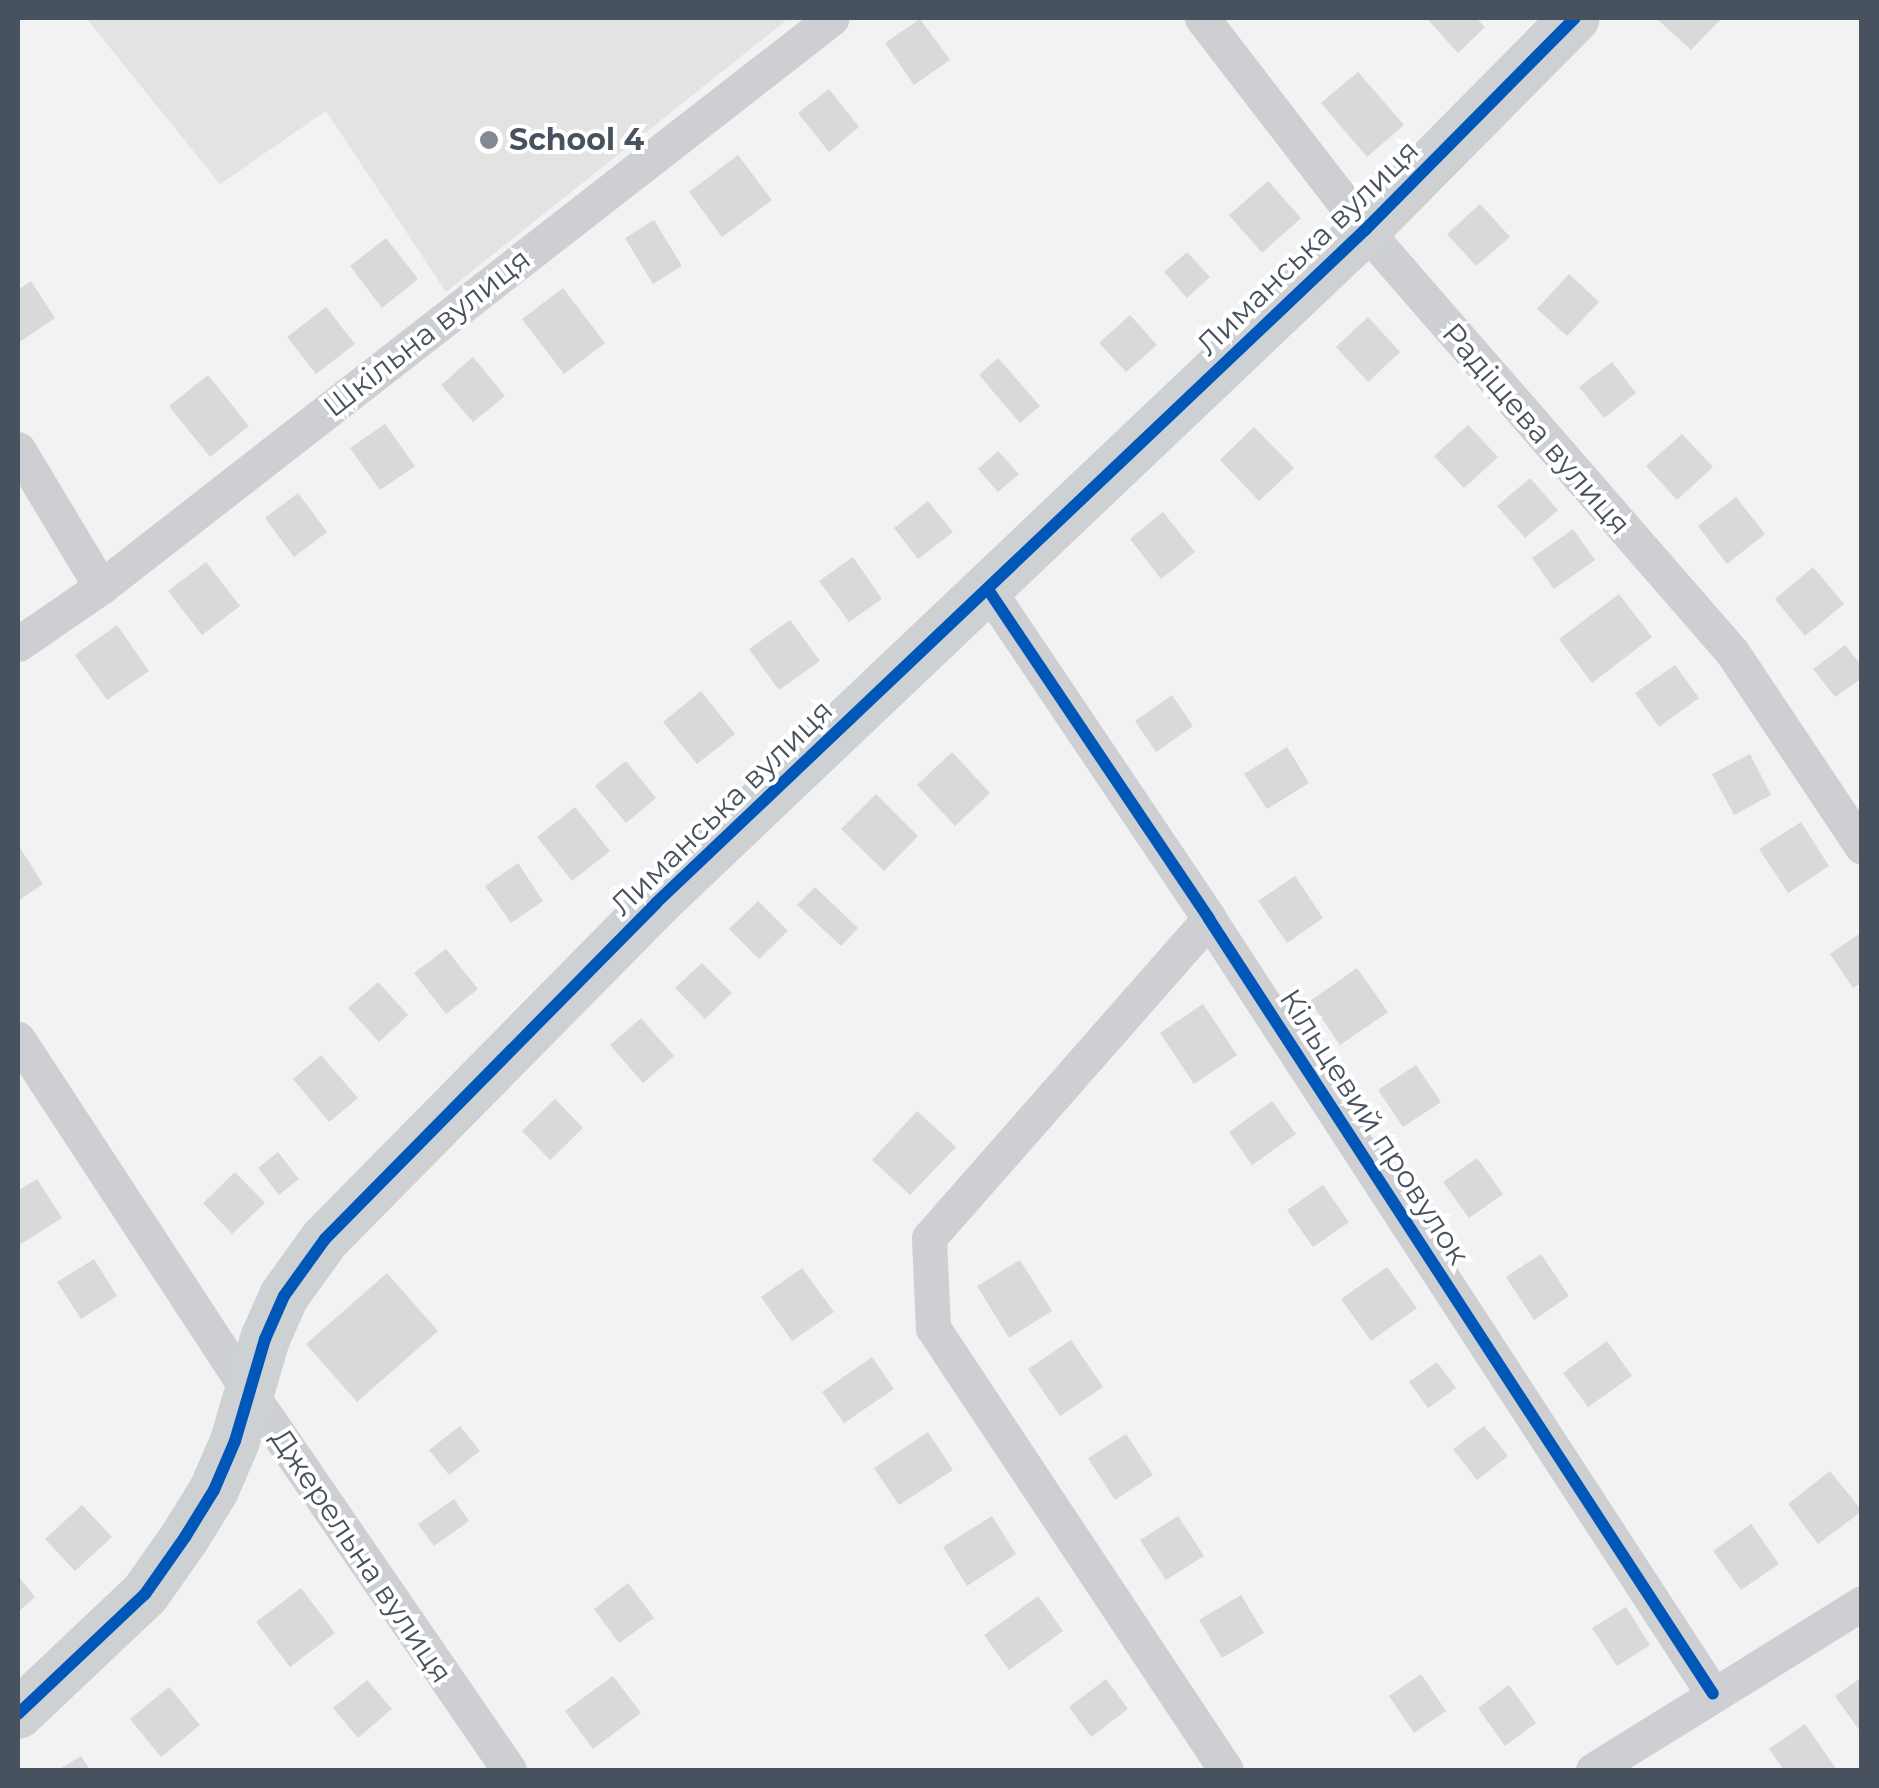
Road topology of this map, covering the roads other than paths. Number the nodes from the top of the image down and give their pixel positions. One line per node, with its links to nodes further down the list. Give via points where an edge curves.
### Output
1 (832, 18): 6 (street, Шкільна вулиця)
2 (1202, 18): 4 (street, Радіщева вулиця)
3 (1575, 18): 4 (street, Лиманська вулиця)
4 (1365, 230): 7 (street, Лиманська вулиця); 9 (street, Радіщева вулиця, via 1732,652)
5 (18, 449): 6 (street)
6 (101, 587): 8 (street, Шкільна вулиця)
7 (989, 590): 10 (street, Кільцевий провулок); 12 (street, Лиманська вулиця, via 656,903 326,1239 284,1296)
8 (18, 644)
9 (1862, 846)
10 (1209, 919): 14 (street, Кільцевий провулок); 17 (street, via 929,1238 933,1328)
11 (18, 1039): 12 (street, Джерельна вулиця)
12 (250, 1393): 15 (street, Лиманська вулиця, via 214,1490 155,1580); 16 (street, Джерельна вулиця)
13 (1862, 1602): 14 (street)
14 (1713, 1694): 18 (street)
15 (18, 1714)
16 (509, 1770)
17 (1226, 1770)
18 (1593, 1770)

